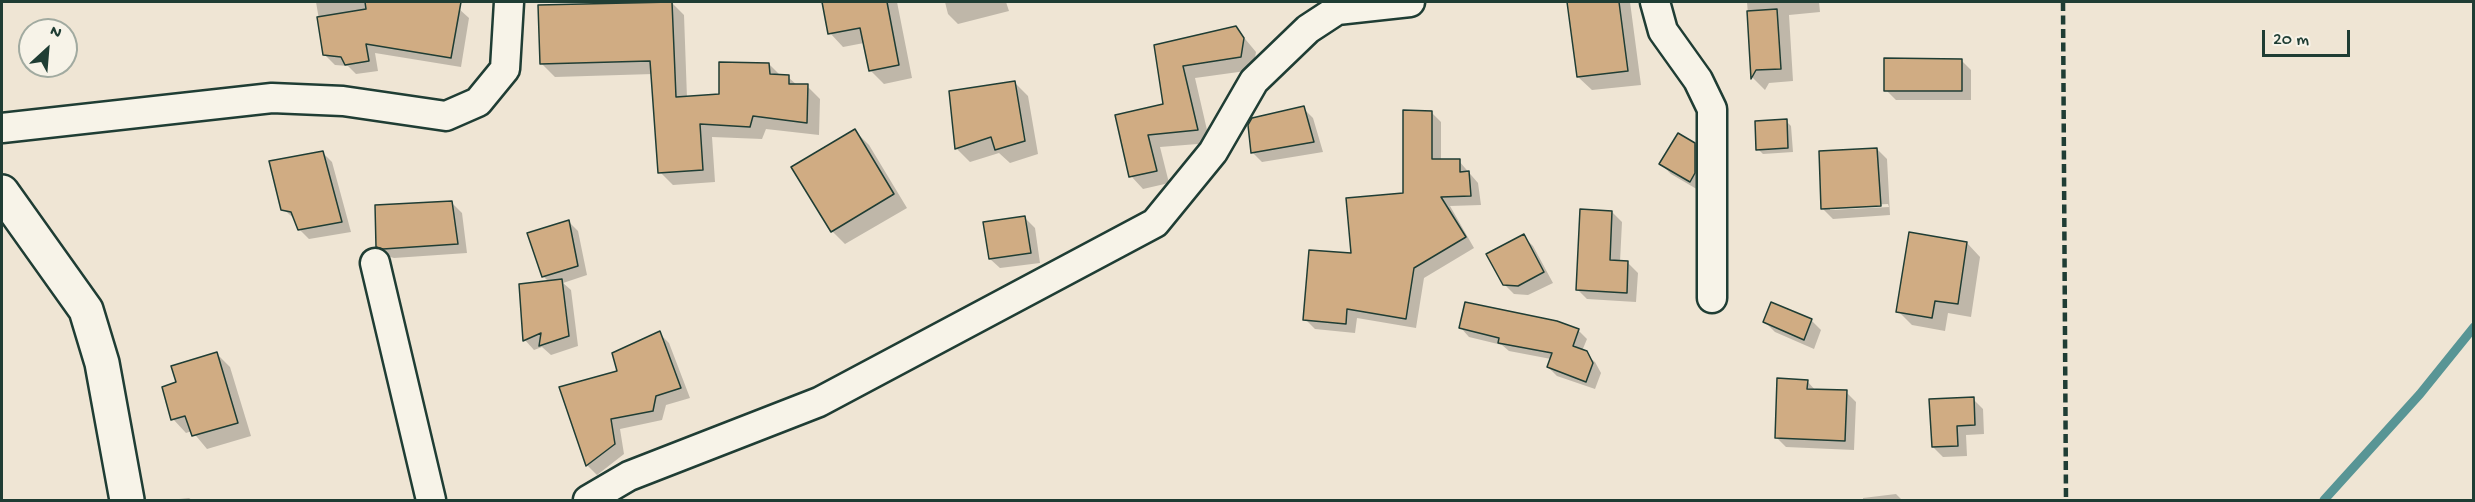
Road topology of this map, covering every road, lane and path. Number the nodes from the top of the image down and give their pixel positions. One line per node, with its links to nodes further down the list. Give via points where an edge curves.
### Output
1 (509, 2): 4 (street, via 505,69 478,102 446,116 343,101 272,98)
2 (1410, 2): 10 (street, via 1337,10 1308,29 1254,81 1213,152 1155,223 819,402 629,476)
3 (1655, 2): 7 (street, via 1663,31 1698,80 1712,110)
4 (2, 128)
5 (2, 192): 8 (street, via 86,310 102,363)
6 (375, 262): 9 (street)
7 (1712, 298)
8 (127, 501)
9 (431, 501)
10 (588, 501)

